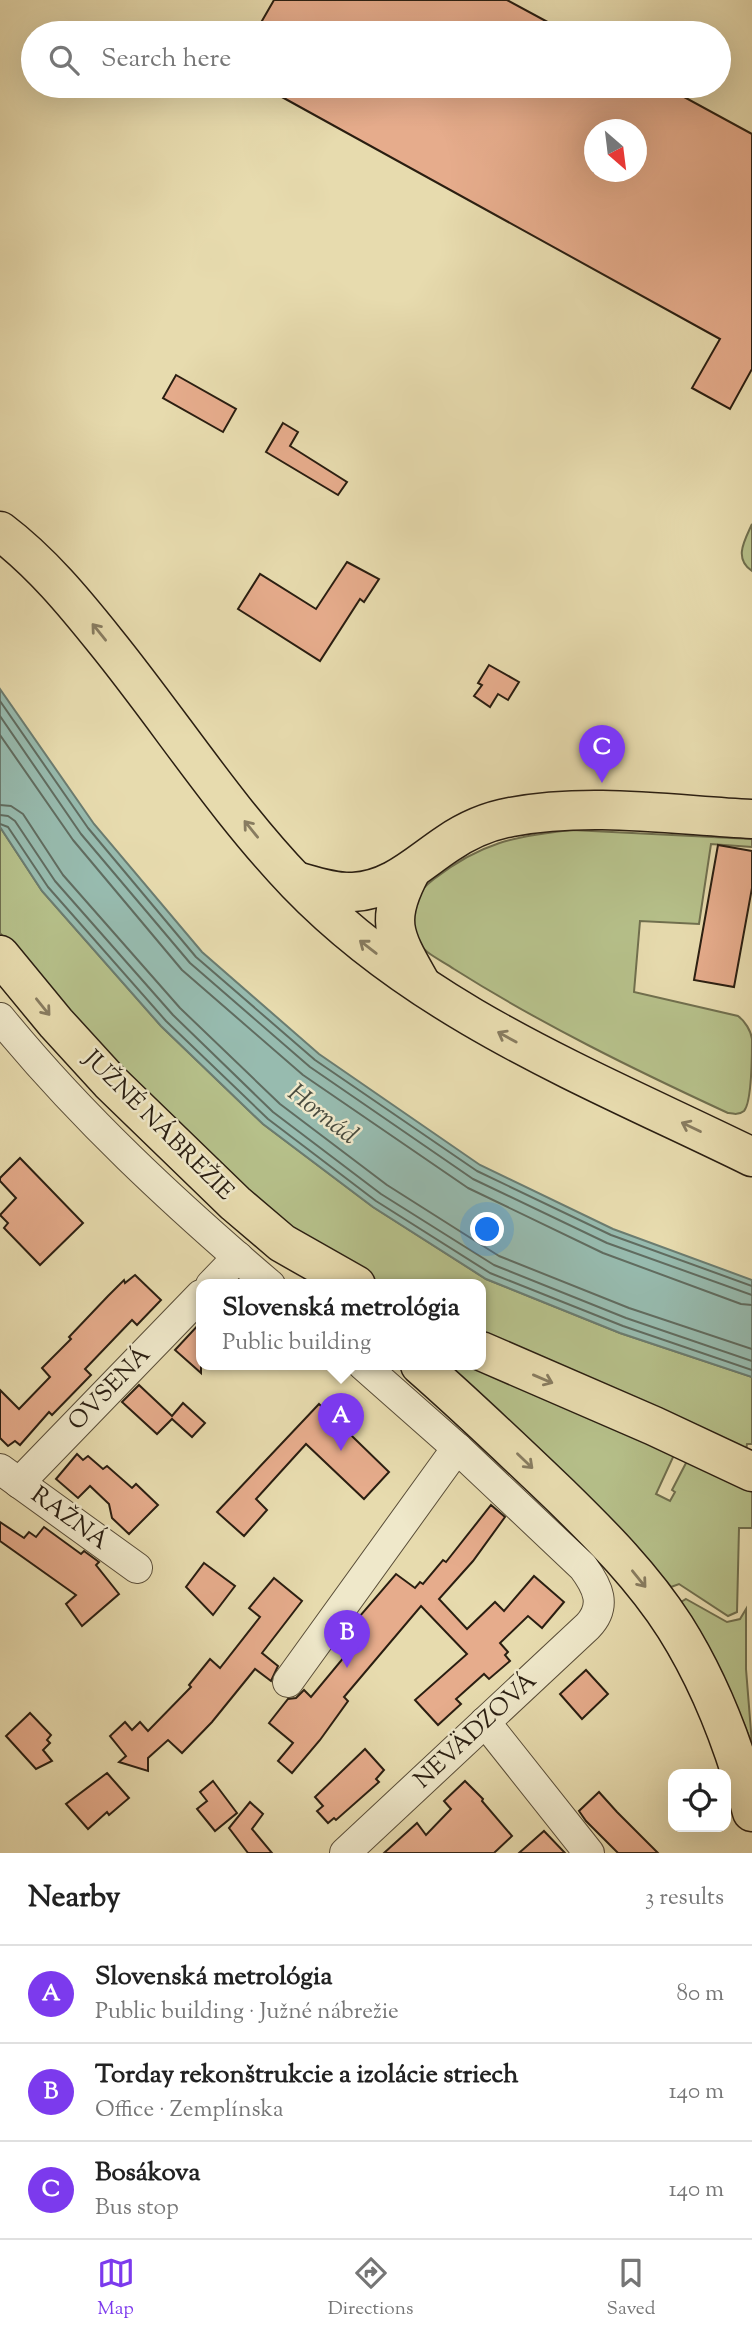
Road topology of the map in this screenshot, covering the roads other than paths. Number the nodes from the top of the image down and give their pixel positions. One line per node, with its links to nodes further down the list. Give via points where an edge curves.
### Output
1 (0, 531): 4 (main road, one-way to 1, via 83,613)
2 (752, 819): 3 (main road, via 599,810 508,817 449,842)
3 (411, 872): 4 (main road, via 387,884 352,892); 6 (main road, via 398,895 394,922)
4 (296, 881): 6 (main road, one-way to 4, via 362,944)
5 (0, 955): 9 (main road, JUŽNÉ NÁBREŽIE, one-way to 9, via 110,1082)
6 (423, 988): 8 (main road, one-way to 6, via 528,1048)
7 (0, 1018): 10 (street, JUŽNÉ NÁBREŽIE, via 121,1150)
8 (752, 1157)
9 (282, 1243): 13 (main road, JUŽNÉ NÁBREŽIE); 14 (main road)
10 (238, 1257): 11 (street); 12 (street, JUŽNÉ NÁBREŽIE)
11 (217, 1279)
12 (263, 1279)
13 (321, 1279)
14 (345, 1279)
15 (196, 1300): 21 (street, OVSENÁ)
16 (486, 1353): 20 (main road, one-way to 20)
17 (369, 1370): 19 (street)
18 (426, 1370): 25 (main road, one-way to 25, via 594,1528 643,1583 686,1646 722,1720)
19 (457, 1448): 23 (street); 24 (street, NEVÄDZOVÁ, via 583,1567 594,1581 600,1605 595,1619)
20 (752, 1472)
21 (9, 1476): 22 (street, RAŽNÁ)
22 (137, 1568)
23 (288, 1682)
24 (485, 1722): 26 (street, NEVÄDZOVÁ); 27 (street)
25 (752, 1812)
26 (345, 1853)
27 (589, 1853)

